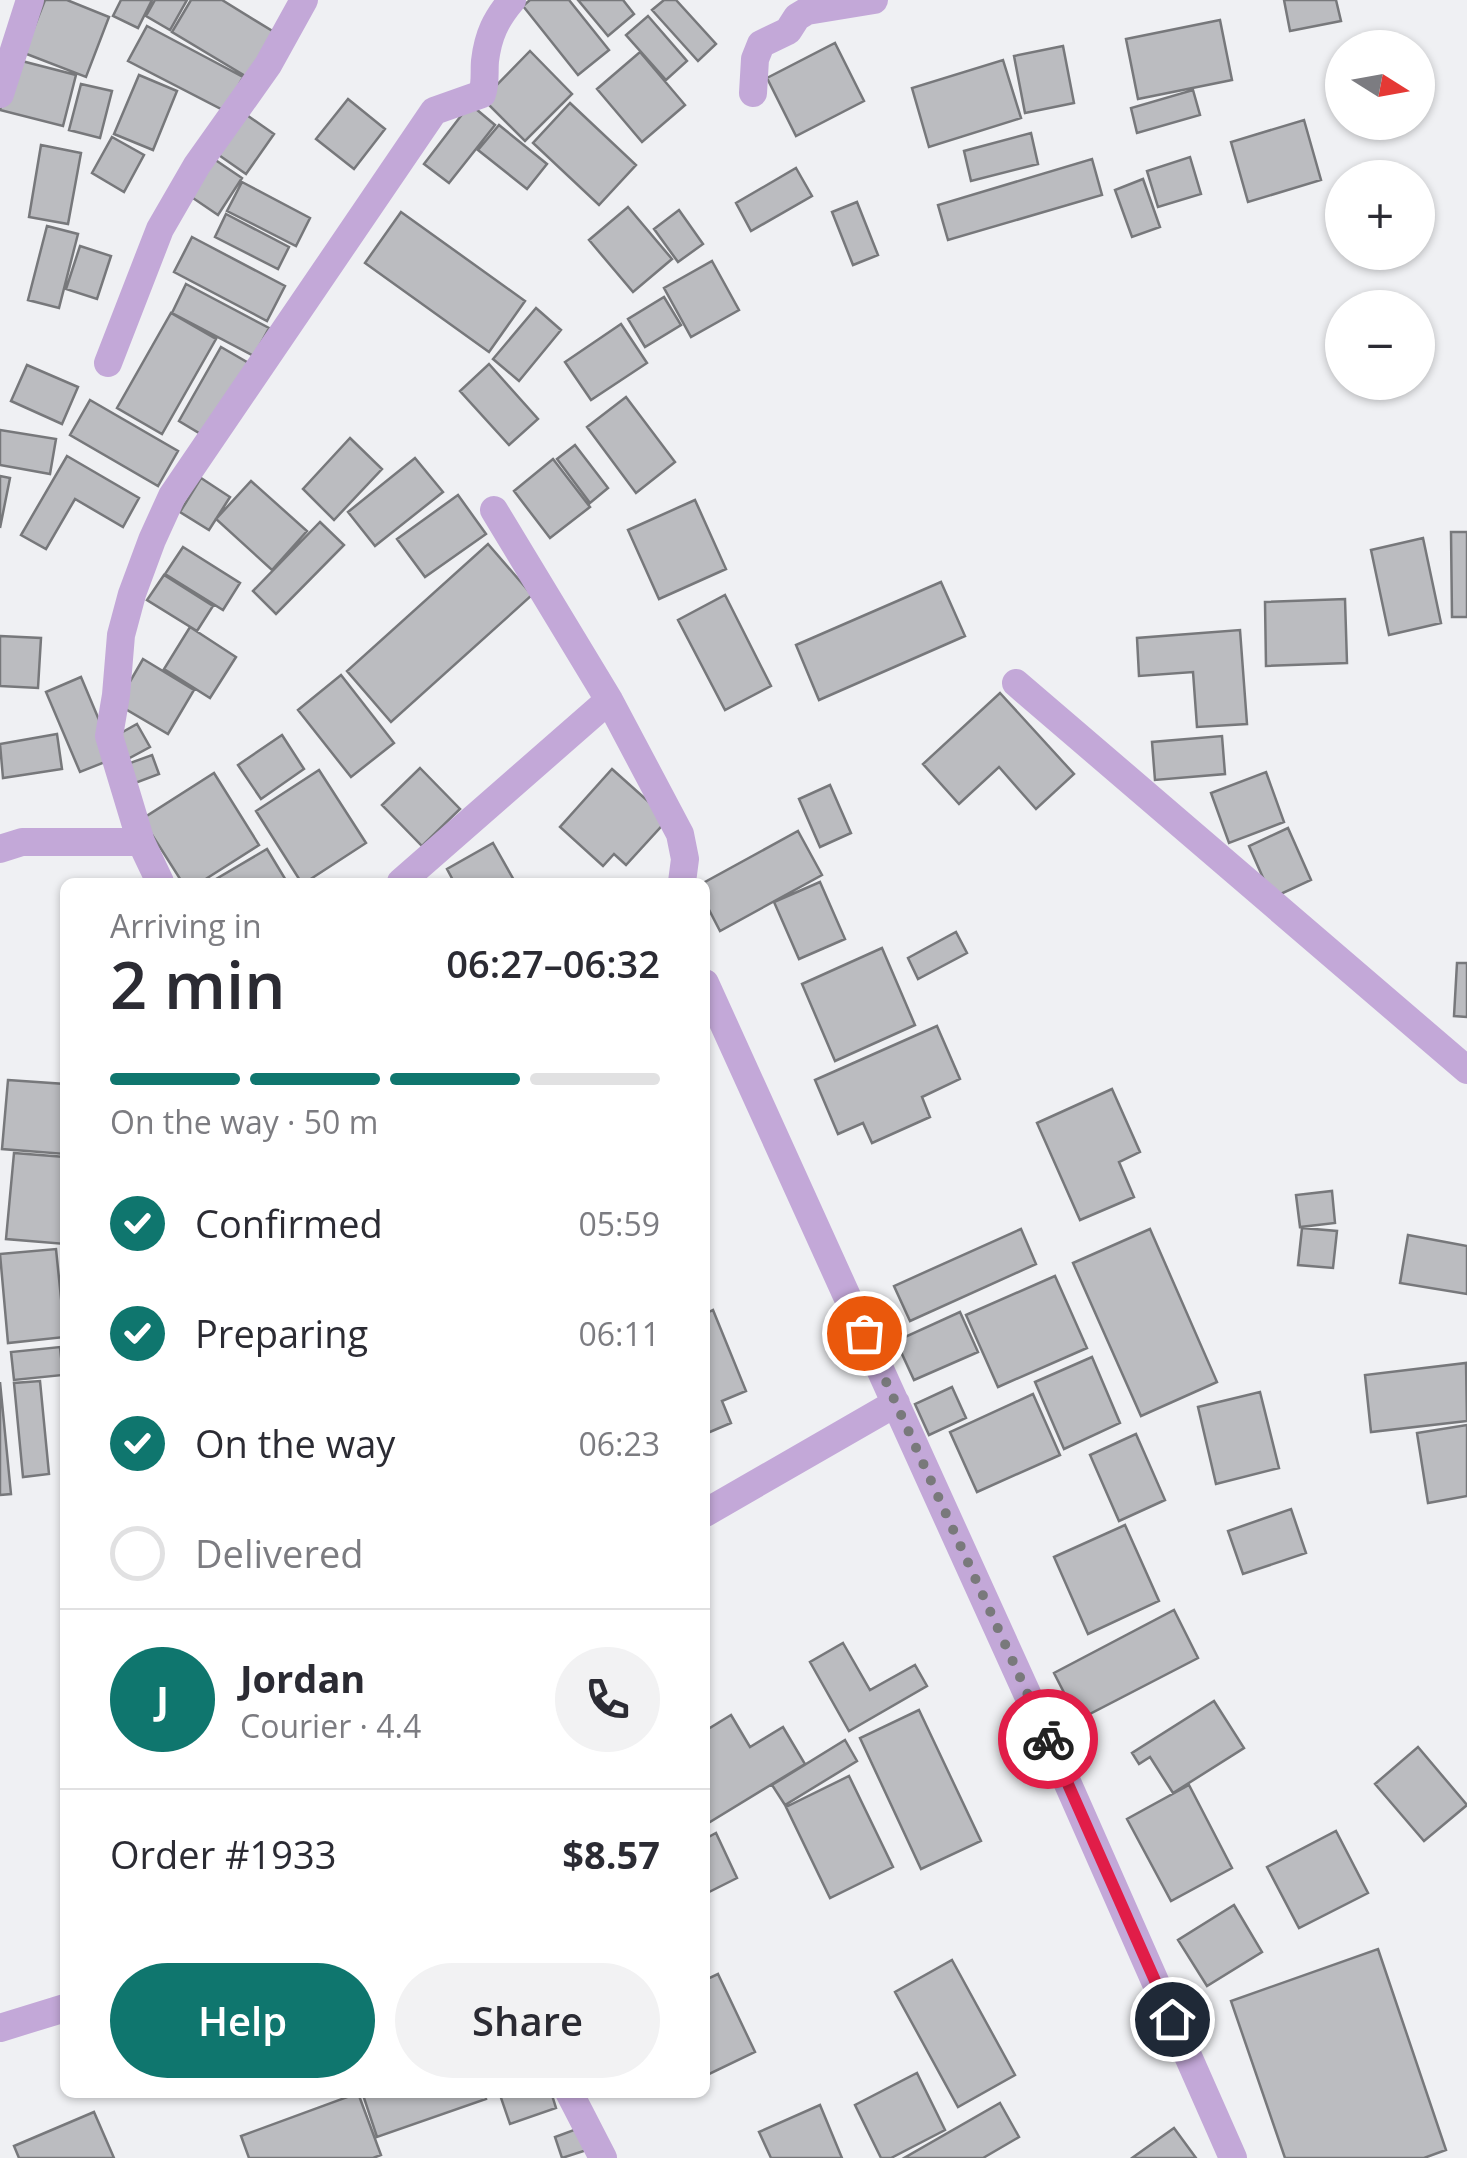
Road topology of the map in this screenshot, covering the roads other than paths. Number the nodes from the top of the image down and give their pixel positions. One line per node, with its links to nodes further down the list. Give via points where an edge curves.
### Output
1 (30, 0): 5 (street)
2 (304, 0): 7 (street, via 160,229)
3 (512, 0): 11 (street, via 492,27 482,94 434,111 172,496 152,540 121,635 109,736)
4 (874, 0): 6 (street, via 807,11 761,44)
5 (0, 94)
6 (753, 94)
7 (108, 363)
8 (494, 510): 10 (street)
9 (1016, 683): 17 (street)
10 (609, 700): 14 (street); 15 (street, via 680,834)
11 (142, 842): 12 (street, via 22,842); 13 (street)
12 (0, 849)
13 (158, 878)
14 (406, 878)
15 (683, 878)
16 (710, 994): 18 (street)
17 (1467, 1070)
18 (896, 1403): 19 (street); 24 (street)
19 (710, 1510)
20 (60, 2010): 21 (street)
21 (0, 2028)
22 (572, 2098): 23 (street)
23 (604, 2158)
24 (1233, 2158)

